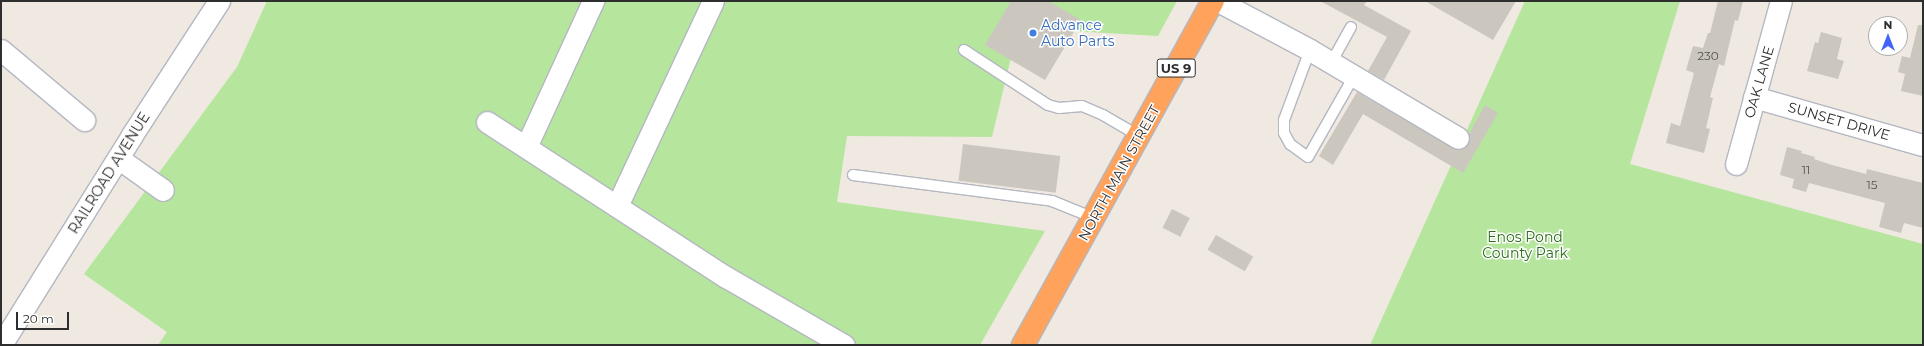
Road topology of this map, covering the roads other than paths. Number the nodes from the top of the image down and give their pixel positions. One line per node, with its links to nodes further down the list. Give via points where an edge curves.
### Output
1 (219, 1): 20 (street, RAILROAD AVENUE)
2 (593, 1): 19 (street)
3 (713, 1): 24 (street)
4 (1213, 1): 16 (highway, NORTH MAIN STREET / US 9)
5 (1218, 1): 10 (street)
6 (1781, 1): 13 (street, OAK LANE)
7 (1351, 27): 11 (lane)
8 (1, 50): 14 (street)
9 (964, 50): 16 (lane, via 1048,105 1059,108 1082,106)
10 (1310, 50): 11 (street); 12 (lane, via 1284,120 1284,133 1290,144 1308,157)
11 (1331, 63): 12 (street)
12 (1354, 76): 17 (street)
13 (1754, 97): 18 (street, SUNSET DRIVE); 21 (street, OAK LANE)
14 (84, 120)
15 (487, 122): 19 (street)
16 (1139, 136): 25 (highway, NORTH MAIN STREET / US 9)
17 (1458, 138)
18 (1923, 145)
19 (526, 147): 24 (street)
20 (118, 158): 23 (street); 26 (street, RAILROAD AVENUE)
21 (1736, 164)
22 (853, 175): 25 (lane, via 1052,201)
23 (163, 190)
24 (617, 206): 27 (street, via 726,277)
25 (1094, 218): 28 (highway, NORTH MAIN STREET / US 9)
26 (1, 345)
27 (844, 345)
28 (1023, 345)

